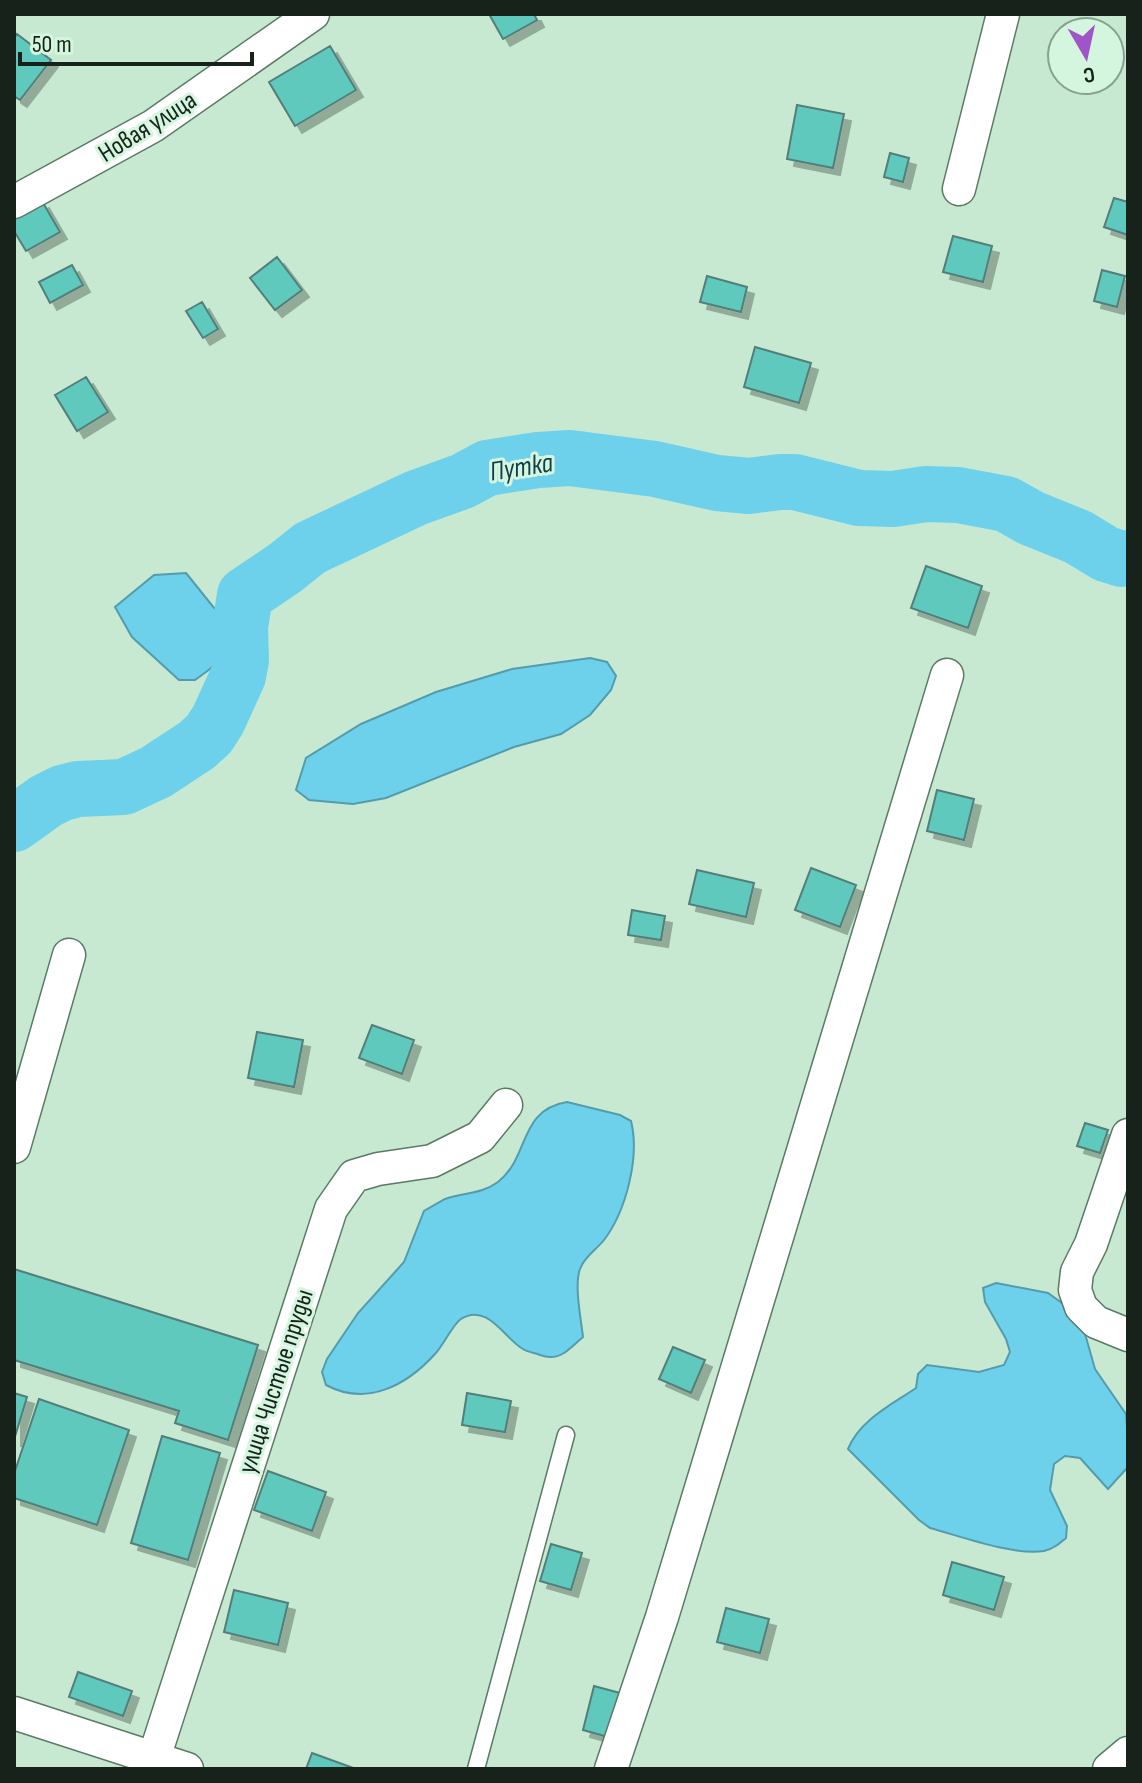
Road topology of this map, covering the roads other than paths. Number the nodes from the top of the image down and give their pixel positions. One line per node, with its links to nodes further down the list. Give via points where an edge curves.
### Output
1 (313, 14): 4 (street, Новая улица, via 153,126)
2 (1003, 14): 3 (street)
3 (959, 189)
4 (14, 202)
5 (947, 675): 17 (street, via 662,1617)
6 (69, 955): 9 (street)
7 (506, 1105): 14 (street, улица Чистые пруды, via 480,1137 432,1161 354,1176 331,1209)
8 (1128, 1135): 10 (street, via 1075,1290 1081,1307 1096,1322)
9 (14, 1147)
10 (1128, 1335)
11 (566, 1435): 16 (lane)
12 (14, 1713): 14 (street)
13 (1128, 1753): 18 (street)
14 (154, 1758): 15 (street)
15 (187, 1769)
16 (476, 1769)
17 (611, 1769)
18 (1109, 1769)

